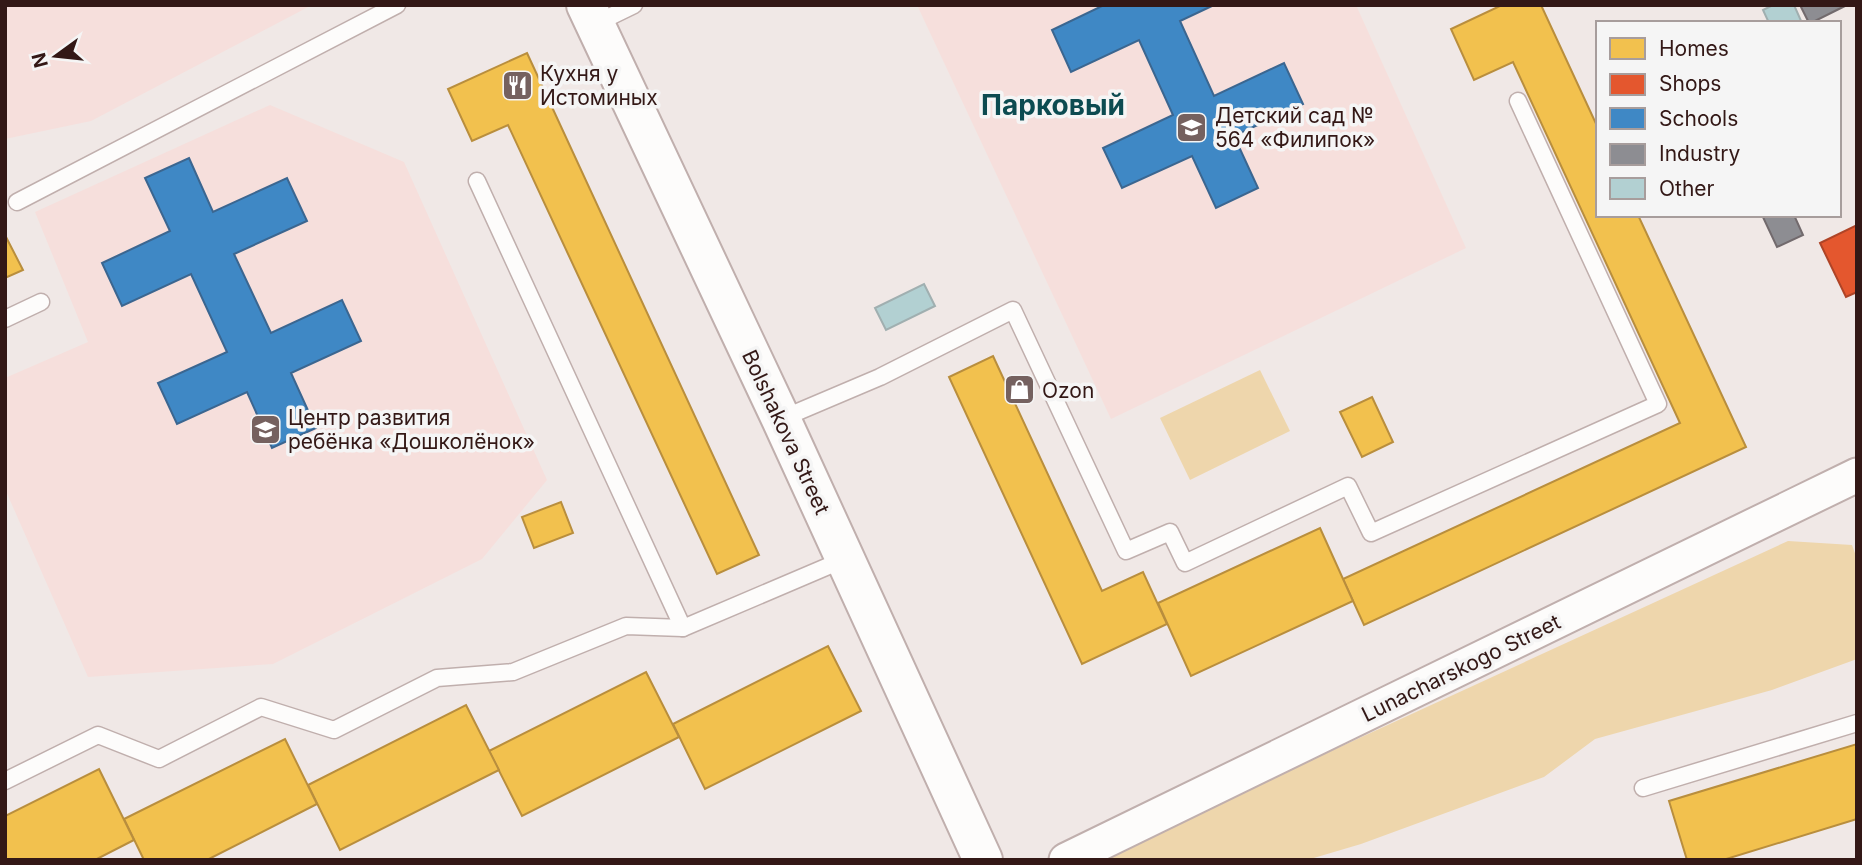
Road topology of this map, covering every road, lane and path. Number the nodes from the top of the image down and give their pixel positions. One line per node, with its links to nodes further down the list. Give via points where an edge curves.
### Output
1 (397, 5): 6 (lane)
2 (635, 5): 3 (lane)
3 (591, 14): 9 (street, Bolshakova Street)
4 (1518, 101): 9 (lane, via 1658,404 1371,533 1348,486 1185,564 1170,532 1126,551 1013,310 880,377)
5 (477, 181): 12 (lane)
6 (17, 202)
7 (41, 302): 8 (lane)
8 (5, 319)
9 (781, 419): 11 (street, Bolshakova Street)
10 (1857, 475): 17 (street, Lunacharskogo Street)
11 (845, 559): 12 (lane); 16 (street, Bolshakova Street)
12 (683, 628): 14 (lane, via 626,626 513,672 437,678 334,730 261,707 159,759 97,735)
13 (1857, 723): 15 (lane)
14 (5, 781)
15 (1643, 788)
16 (983, 860)
17 (1066, 860)

